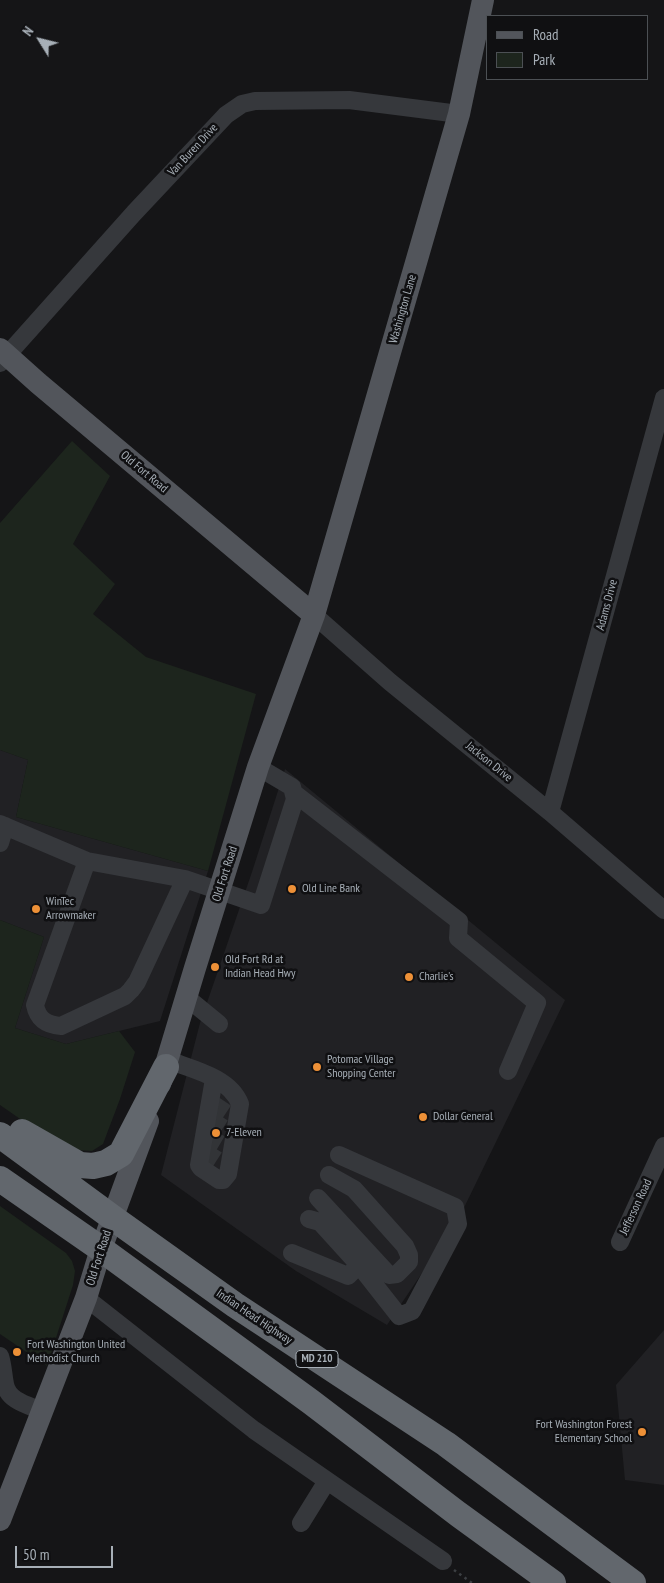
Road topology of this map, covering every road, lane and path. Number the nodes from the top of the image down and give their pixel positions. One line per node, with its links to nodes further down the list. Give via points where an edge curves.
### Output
1 (483, 0): 2 (main road, Washington Lane)
2 (460, 114): 3 (street, Van Buren Drive, via 349,100 255,101 242,104 226,115); 5 (main road, Washington Lane)
3 (2, 356): 5 (main road, Old Fort Road)
4 (664, 398): 8 (street, Adams Drive)
5 (314, 615): 6 (main road, Old Fort Road); 8 (street, Jackson Drive, via 390,682)
6 (258, 767): 7 (street, via 292,787); 13 (main road, Old Fort Road)
7 (294, 793): 13 (street, via 295,799 261,905); 18 (street, via 460,921 458,938 537,1003)
8 (550, 812): 14 (street, Jackson Drive)
9 (2, 825): 10 (street); 11 (street)
10 (0, 843)
11 (87, 860): 12 (street); 12 (street, via 35,1005 40,1019 54,1026 61,1026 125,996 131,990)
12 (185, 879): 13 (street)
13 (219, 892): 15 (main road, Old Fort Road)
14 (664, 910)
15 (186, 997): 16 (street); 17 (main road, Old Fort Road)
16 (219, 1024)
17 (166, 1063): 19 (street); 20 (highway, via 121,1154 106,1162 80,1166); 27 (main road, Old Fort Road)
18 (508, 1071)
19 (214, 1079): 19 (street, via 232,1091 240,1104 218,1134)
20 (0, 1117)
21 (0, 1134): 27 (highway, Indian Head Highway / MD 210)
22 (664, 1146): 29 (street, Jefferson Road)
23 (339, 1155): 32 (street, via 455,1208 458,1224 412,1311 399,1316)
24 (329, 1176): 26 (street, via 354,1189 405,1246 409,1262 397,1274 389,1274)
25 (0, 1179): 30 (highway, MD 210)
26 (318, 1198)
27 (113, 1218): 30 (main road, Old Fort Road); 42 (highway, Indian Head Highway / MD 210, via 235,1305 446,1444)
28 (309, 1219): 32 (street, via 320,1222)
29 (620, 1242)
30 (101, 1249): 33 (main road, Old Fort Road); 41 (highway, MD 210)
31 (292, 1253): 32 (street, via 348,1276)
32 (359, 1265)
33 (86, 1298): 35 (main road, Old Fort Road); 36 (street, via 254,1430)
34 (0, 1356): 35 (street, via 10,1396)
35 (42, 1411): 37 (main road, Old Fort Road)
36 (327, 1481): 38 (street); 39 (street)
37 (0, 1520)
38 (300, 1523)
39 (443, 1561): 40 (path)
40 (472, 1583)
41 (553, 1583)
42 (633, 1583)

